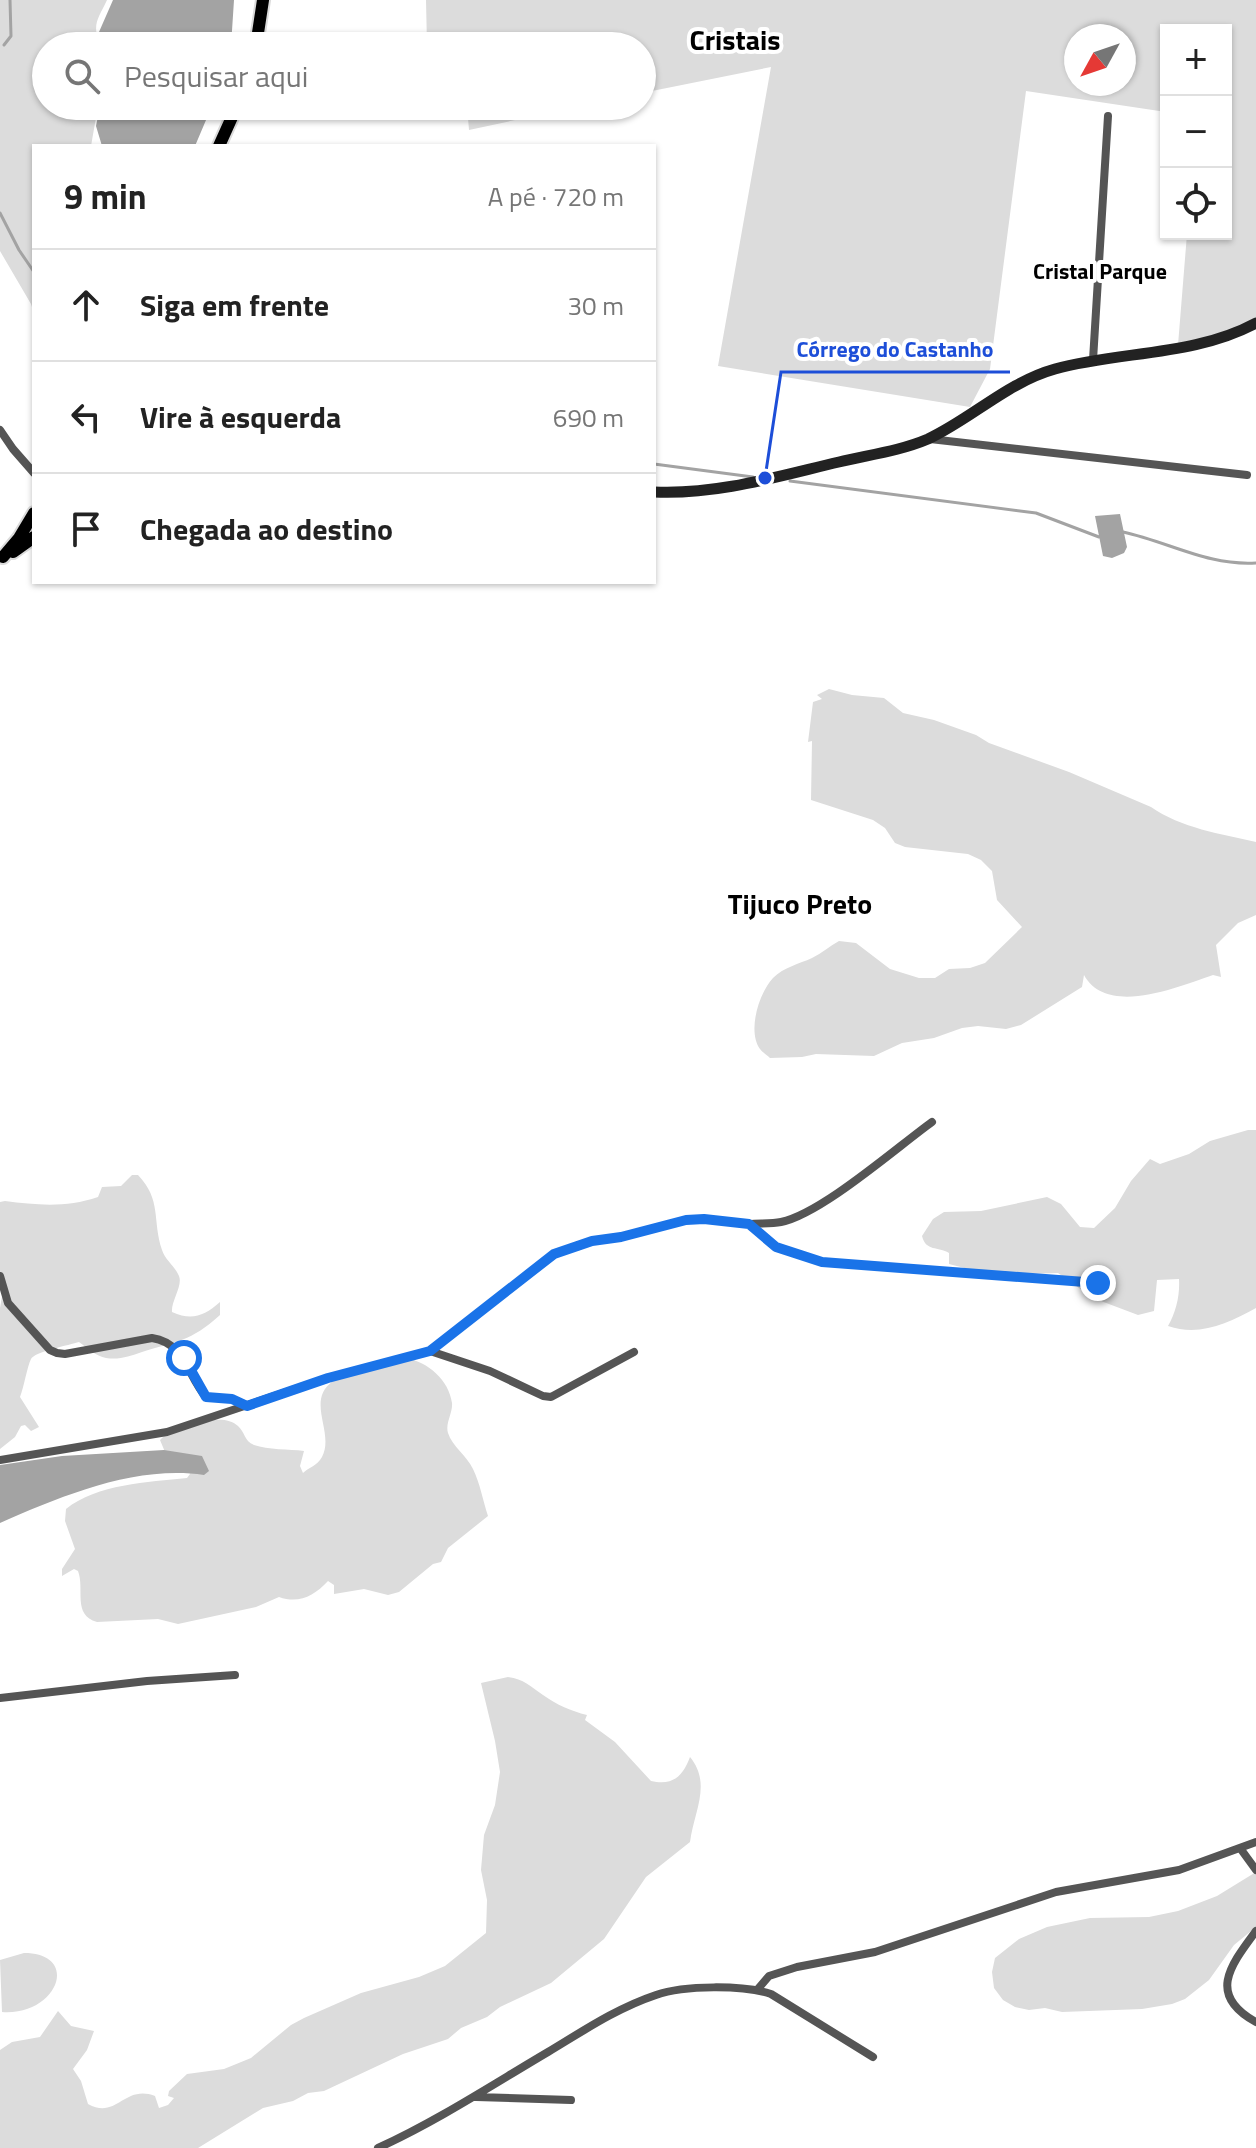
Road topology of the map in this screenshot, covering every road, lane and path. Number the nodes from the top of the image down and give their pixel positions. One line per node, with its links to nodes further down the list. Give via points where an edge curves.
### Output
1 (263, 0): 2 (main road)
2 (258, 32)
3 (1108, 116): 7 (street)
4 (231, 120): 5 (main road)
5 (220, 144)
6 (1256, 323): 7 (main road, via 1217,339)
7 (1093, 360): 9 (main road, via 1032,378)
8 (0, 430): 10 (street)
9 (928, 439): 11 (street); 12 (main road, via 765,481)
10 (32, 469)
11 (1247, 475)
12 (656, 492)
13 (32, 516): 15 (main road)
14 (32, 538): 15 (main road)
15 (2, 559)
16 (932, 1122): 17 (street, via 802,1215)
17 (749, 1224): 19 (street, via 776,1247 822,1262); 20 (street, via 686,1220 574,1245 554,1254)
18 (0, 1276): 22 (street, via 8,1303 50,1350 65,1354 164,1340 184,1358 206,1397)
19 (1098, 1283)
20 (430, 1351): 21 (street, via 551,1397); 22 (street)
21 (634, 1352)
22 (247, 1406): 23 (street, via 167,1432)
23 (0, 1460)
24 (235, 1675): 25 (street)
25 (0, 1698)
26 (1256, 1842): 27 (street)
27 (1240, 1848): 28 (street); 30 (street, via 1179,1870 1040,1897 875,1952 797,1967 769,1976)
28 (1256, 1870)
29 (1256, 1931): 31 (street, via 1235,1959 1227,1990 1232,2006)
30 (757, 1990): 32 (street); 33 (street, via 658,1994 615,2012)
31 (1256, 2022)
32 (873, 2057)
33 (473, 2097): 34 (street); 35 (street)
34 (571, 2100)
35 (383, 2147)

